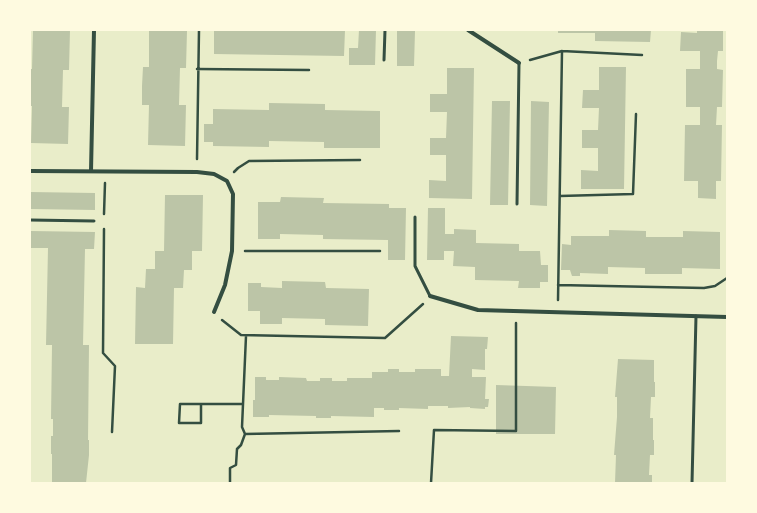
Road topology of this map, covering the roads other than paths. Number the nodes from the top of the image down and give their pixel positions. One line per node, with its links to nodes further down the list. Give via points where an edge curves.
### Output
1 (94, 30): 7 (street)
2 (386, 30): 4 (lane)
3 (468, 30): 5 (street)
4 (384, 60)
5 (519, 62): 8 (lane)
6 (30, 171): 7 (street)
7 (91, 171): 13 (street, via 197,172 214,174 227,181 233,194 232,251 225,285)
8 (517, 204)
9 (415, 217): 12 (lane, via 415,266)
10 (30, 220): 11 (lane)
11 (94, 221)
12 (430, 296): 14 (street, via 478,310)
13 (214, 312)
14 (696, 316): 15 (street); 16 (lane)
15 (727, 316)
16 (692, 483)

